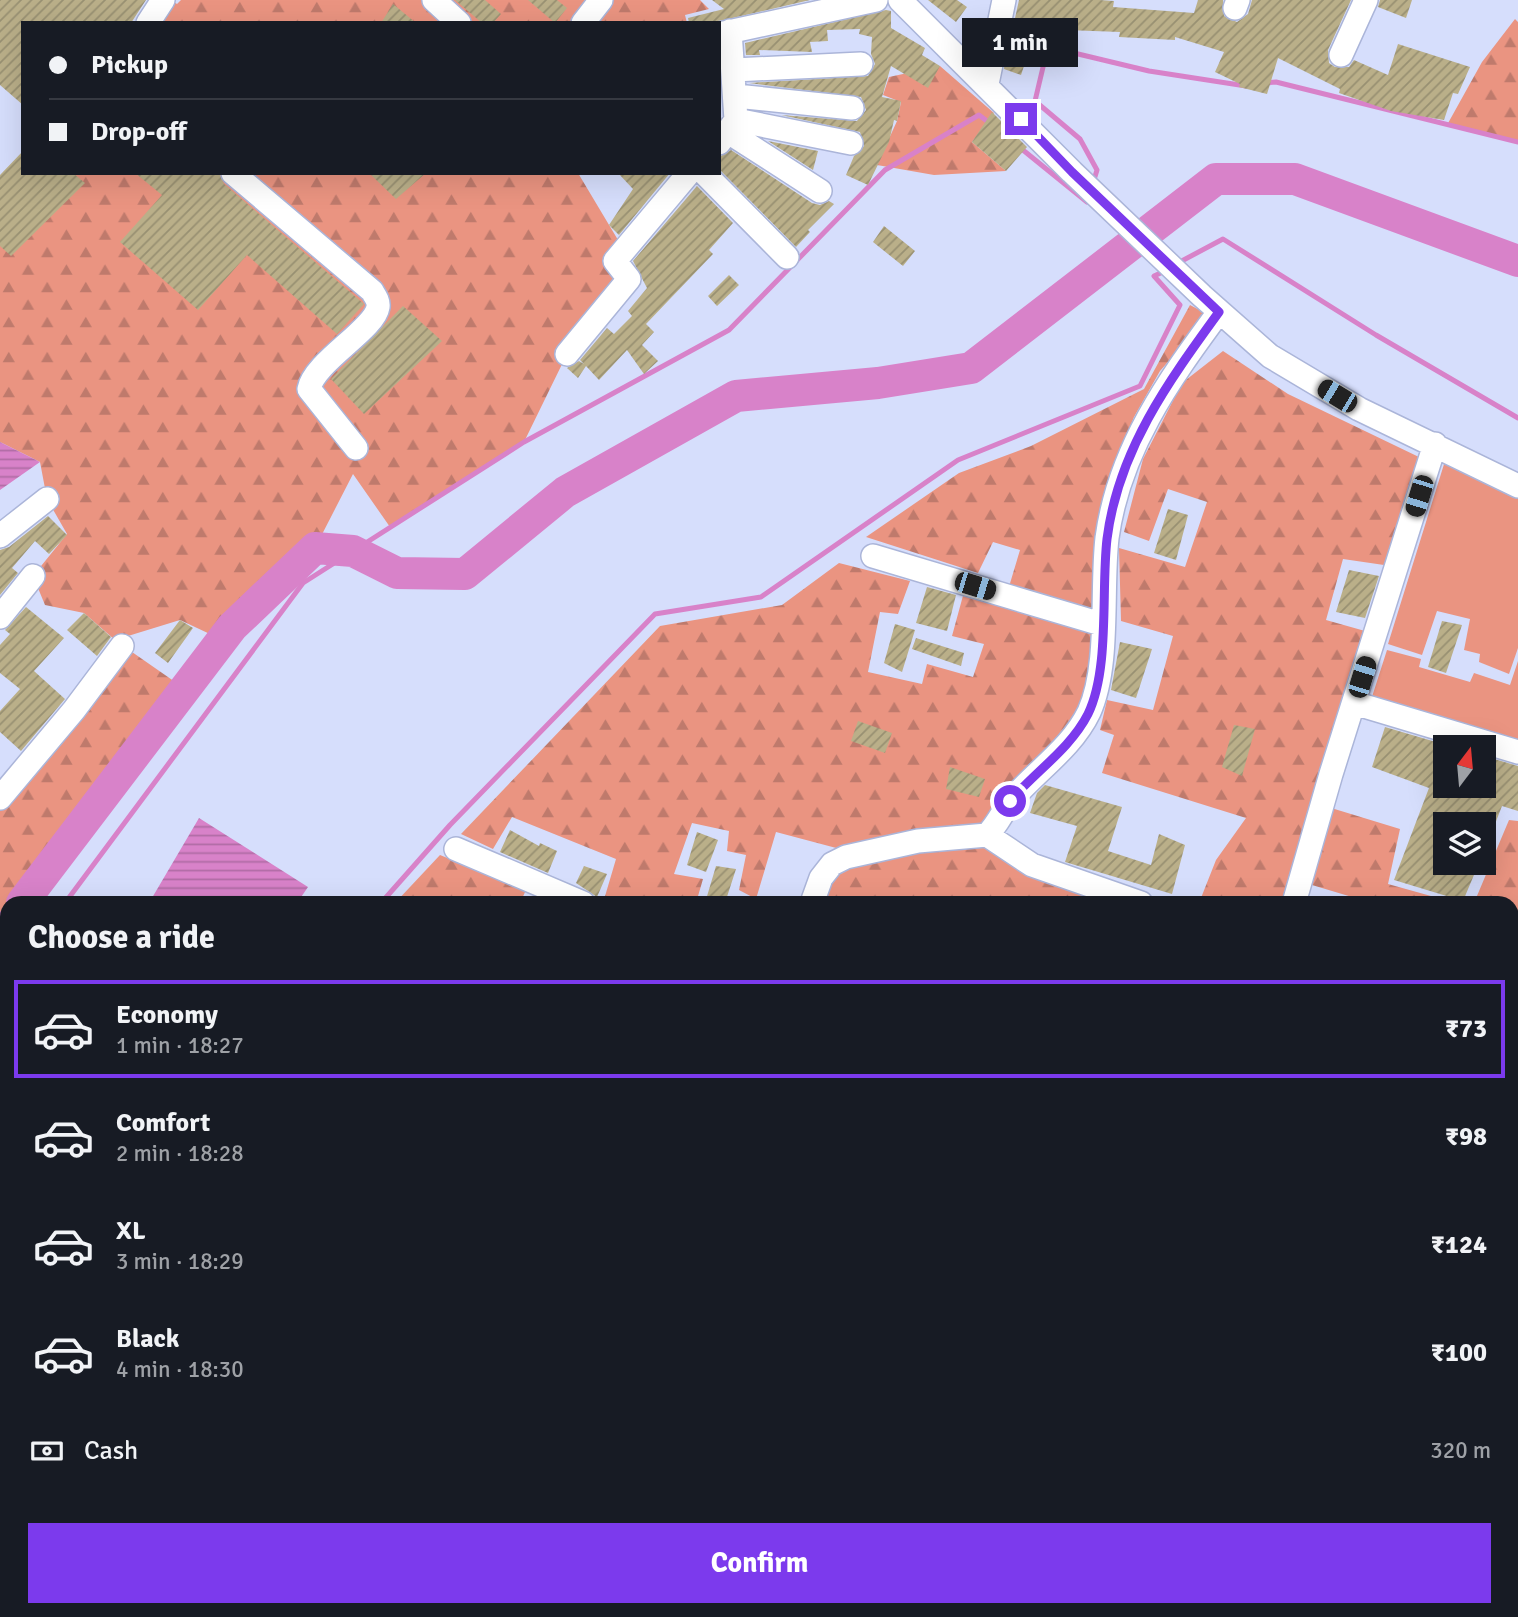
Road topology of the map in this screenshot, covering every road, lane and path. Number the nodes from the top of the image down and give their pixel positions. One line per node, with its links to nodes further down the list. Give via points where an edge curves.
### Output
1 (163, 0): 8 (street)
2 (434, 0): 9 (street)
3 (601, 0): 10 (street)
4 (876, 0): 11 (street)
5 (900, 0): 15 (street)
6 (1004, 0): 15 (street)
7 (1366, 0): 12 (street)
8 (149, 21)
9 (457, 21)
10 (585, 21)
11 (725, 32): 14 (street)
12 (1341, 55)
13 (861, 64): 14 (street)
14 (734, 70): 16 (street)
15 (987, 84): 25 (street)
16 (736, 96): 17 (street); 18 (street)
17 (852, 108)
18 (729, 132): 19 (street); 23 (street)
19 (851, 143)
20 (235, 175): 28 (street, via 377,300 374,315 317,373 309,388)
21 (688, 175): 26 (street, via 615,261 629,279)
22 (706, 175): 24 (street)
23 (820, 191)
24 (788, 257)
25 (1219, 312): 27 (street, via 1270,356 1360,409); 35 (street, via 1144,422 1120,482 1107,537)
26 (567, 355)
27 (1436, 444): 29 (street); 37 (street)
28 (356, 448)
29 (1518, 486)
30 (47, 499): 31 (street)
31 (0, 536)
32 (873, 556): 35 (street)
33 (33, 576): 34 (street)
34 (0, 617)
35 (1101, 624): 40 (street, via 1101,660 1089,711 1068,744 1017,793)
36 (122, 646): 39 (street)
37 (1354, 703): 38 (street); 45 (street)
38 (1518, 752)
39 (0, 798)
40 (987, 835): 43 (street, via 927,839 846,857 832,864); 44 (street, via 1032,864)
41 (456, 849): 42 (street)
42 (567, 896)
43 (815, 896)
44 (1121, 896)
45 (1301, 896)

